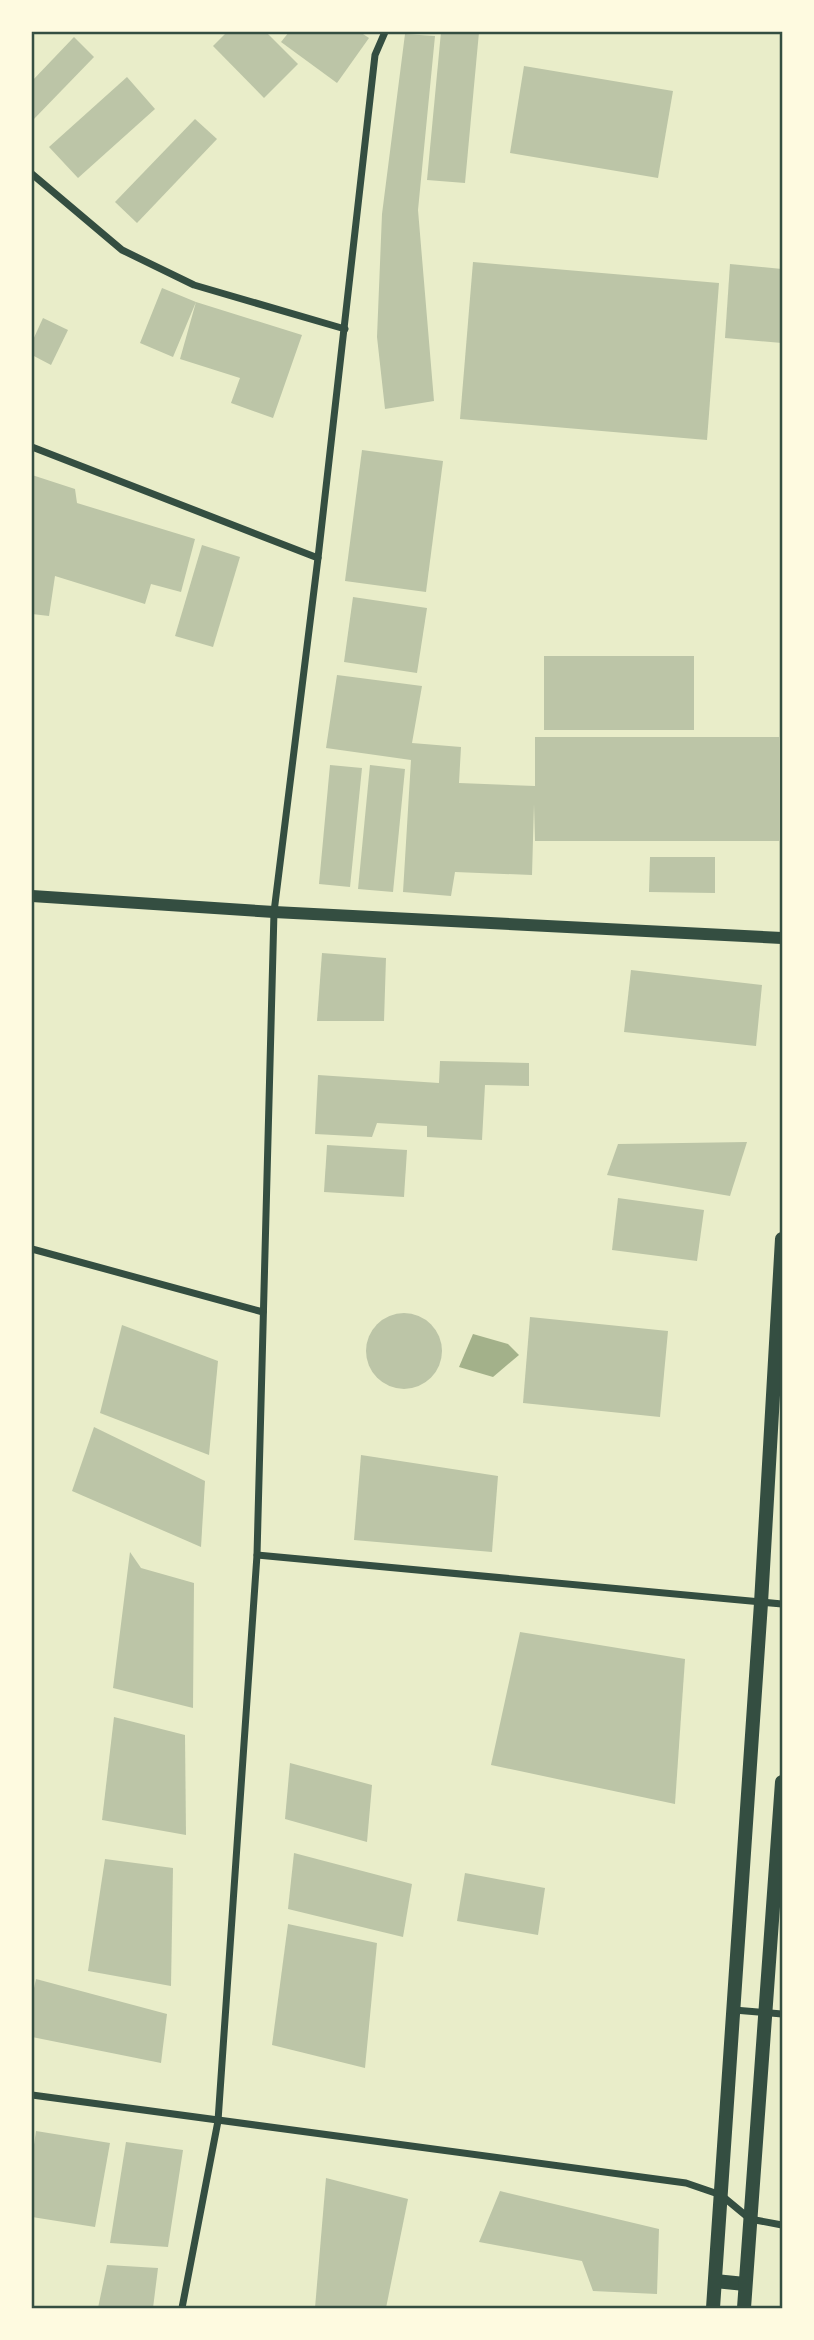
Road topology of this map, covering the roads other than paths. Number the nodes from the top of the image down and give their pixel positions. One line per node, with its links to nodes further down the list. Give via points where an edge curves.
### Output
1 (385, 32): 3 (street, via 375,55)
2 (32, 174): 3 (street, via 122,250 194,285)
3 (345, 330): 5 (street)
4 (32, 447): 5 (street)
5 (318, 558): 7 (street)
6 (32, 896): 7 (street)
7 (274, 912): 8 (street); 11 (street)
8 (782, 938)
9 (782, 1239): 13 (main road)
10 (32, 1250): 11 (street)
11 (263, 1312): 12 (street)
12 (257, 1555): 13 (street); 20 (street)
13 (761, 1603): 14 (street); 16 (main road)
14 (782, 1604)
15 (782, 1782): 17 (main road)
16 (734, 2010): 17 (street); 21 (main road)
17 (765, 2012): 18 (street); 22 (main road)
18 (782, 2014)
19 (32, 2095): 20 (street)
20 (218, 2121): 21 (street, via 686,2183); 26 (street)
21 (721, 2195): 22 (street); 24 (main road)
22 (750, 2218): 23 (street); 25 (main road)
23 (782, 2225)
24 (715, 2281): 25 (main road); 27 (main road)
25 (746, 2284): 28 (main road)
26 (182, 2308)
27 (713, 2308)
28 (744, 2308)

